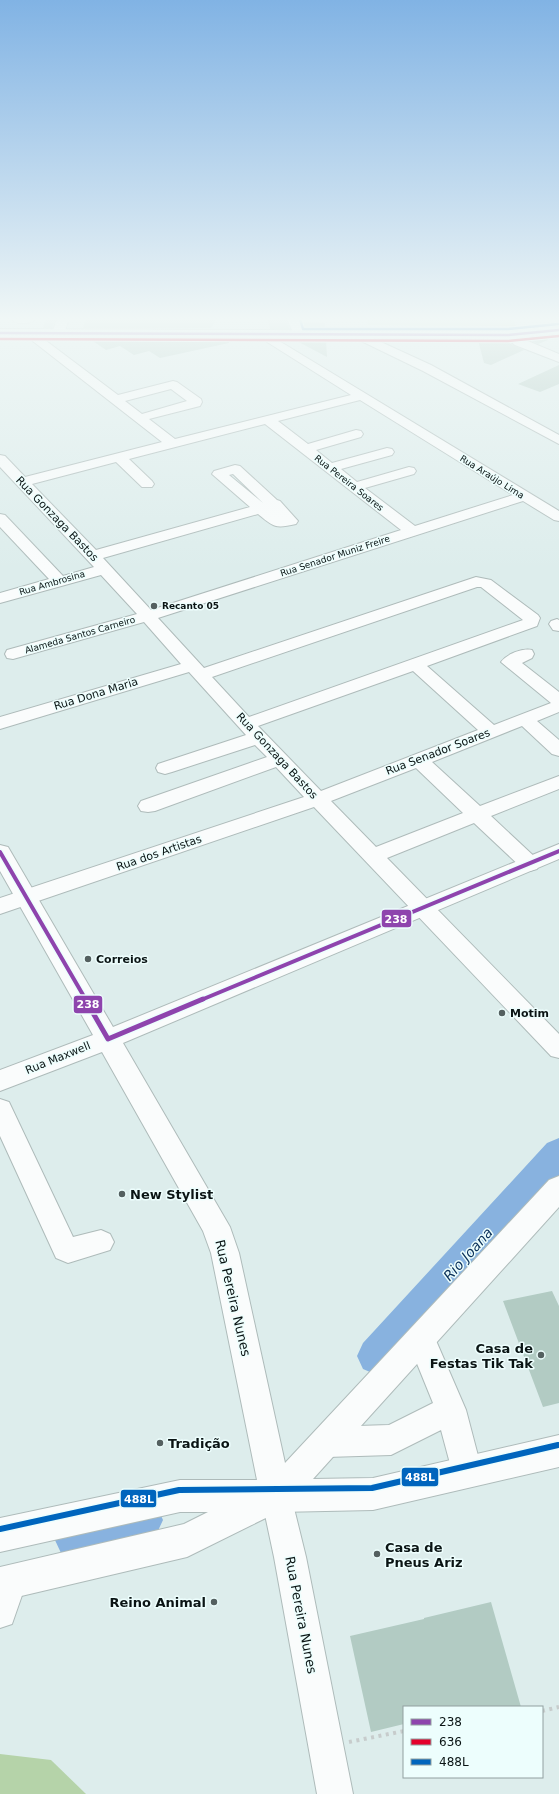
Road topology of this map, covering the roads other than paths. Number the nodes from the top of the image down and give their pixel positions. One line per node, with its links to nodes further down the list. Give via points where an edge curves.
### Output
1 (119, 403): 6 (street)
2 (195, 403): 6 (street)
3 (336, 403): 7 (street)
4 (373, 403): 20 (street, Rua Araújo Lima)
5 (491, 403): 9 (street)
6 (140, 418): 10 (street)
7 (268, 420): 10 (street); 11 (street, Rua Pereira Soares)
8 (356, 434): 11 (street)
9 (559, 440)
10 (173, 444): 13 (street)
11 (305, 449): 15 (street, Rua Pereira Soares)
12 (387, 452): 15 (street)
13 (119, 457): 17 (street); 18 (street)
14 (0, 459): 17 (street, Rua Gonzaga Bastos)
15 (329, 468): 19 (street, Rua Pereira Soares)
16 (409, 471): 19 (street)
17 (21, 482): 25 (street, Rua Gonzaga Bastos)
18 (147, 484)
19 (354, 487): 24 (street, Rua Pereira Soares)
20 (523, 496): 22 (street, Rua Araújo Lima); 24 (street, Rua Senador Muniz Freire)
21 (268, 506): 25 (street)
22 (559, 517)
23 (0, 518): 27 (street)
24 (412, 532): 29 (street, Rua Senador Muniz Freire)
25 (93, 556): 26 (street, Rua Gonzaga Bastos)
26 (104, 568): 27 (street, Rua Ambrosina); 29 (street, Rua Gonzaga Bastos)
27 (59, 581): 28 (street, Rua Ambrosina)
28 (0, 598)
29 (147, 616): 30 (street, Alameda Santos Carneiro); 33 (street, Rua Gonzaga Bastos)
30 (13, 654)
31 (526, 654): 34 (street, via 510,662)
32 (420, 669): 39 (street)
33 (196, 670): 37 (street, Rua Dona Maria); 38 (street, Rua Gonzaga Bastos); 38 (street, Rua Dona Maria, via 476,582 484,583 532,618 531,623)
34 (559, 702)
35 (559, 706): 36 (street, Rua Senador Soares)
36 (525, 719): 39 (street, Rua Senador Soares); 40 (street)
37 (0, 723)
38 (253, 731): 41 (street, Rua Gonzaga Bastos); 43 (street)
39 (491, 732): 42 (street, Rua Senador Soares)
40 (559, 750)
41 (280, 759): 45 (street, Rua Gonzaga Bastos); 46 (street)
42 (419, 760): 45 (street, Rua Senador Soares); 47 (street)
43 (165, 768)
44 (559, 782): 47 (street)
45 (318, 799): 50 (street, Rua Gonzaga Bastos); 52 (street, Rua dos Artistas)
46 (148, 806)
47 (477, 814): 50 (street); 51 (street)
48 (559, 851): 51 (main road, Rua Maxwell)
49 (0, 852): 52 (main road, Rua Pereira Nunes)
50 (372, 856): 54 (street, Rua Gonzaga Bastos)
51 (530, 864): 54 (main road, Rua Maxwell)
52 (28, 898): 53 (street, Rua dos Artistas); 55 (main road, Rua Pereira Nunes)
53 (0, 906)
54 (423, 908): 55 (main road, Rua Maxwell); 56 (street, Rua Gonzaga Bastos)
55 (108, 1039): 57 (main road, Rua Maxwell); 66 (main road, Rua Pereira Nunes, via 216,1227 225,1253)
56 (559, 1049)
57 (0, 1081)
58 (0, 1109): 60 (street, via 65,1249 68,1251)
59 (559, 1188): 61 (main road)
60 (101, 1242)
61 (421, 1339): 62 (street); 63 (main road)
62 (451, 1410): 63 (street, via 391,1440); 65 (street)
63 (327, 1442): 66 (main road)
64 (559, 1451): 65 (main road)
65 (468, 1471): 66 (main road, via 373,1494)
66 (276, 1496): 67 (main road, via 180,1496); 68 (main road, via 187,1540); 70 (street, Rua Pereira Nunes)
67 (0, 1535)
68 (6, 1582): 69 (street)
69 (0, 1612)
70 (335, 1794)

